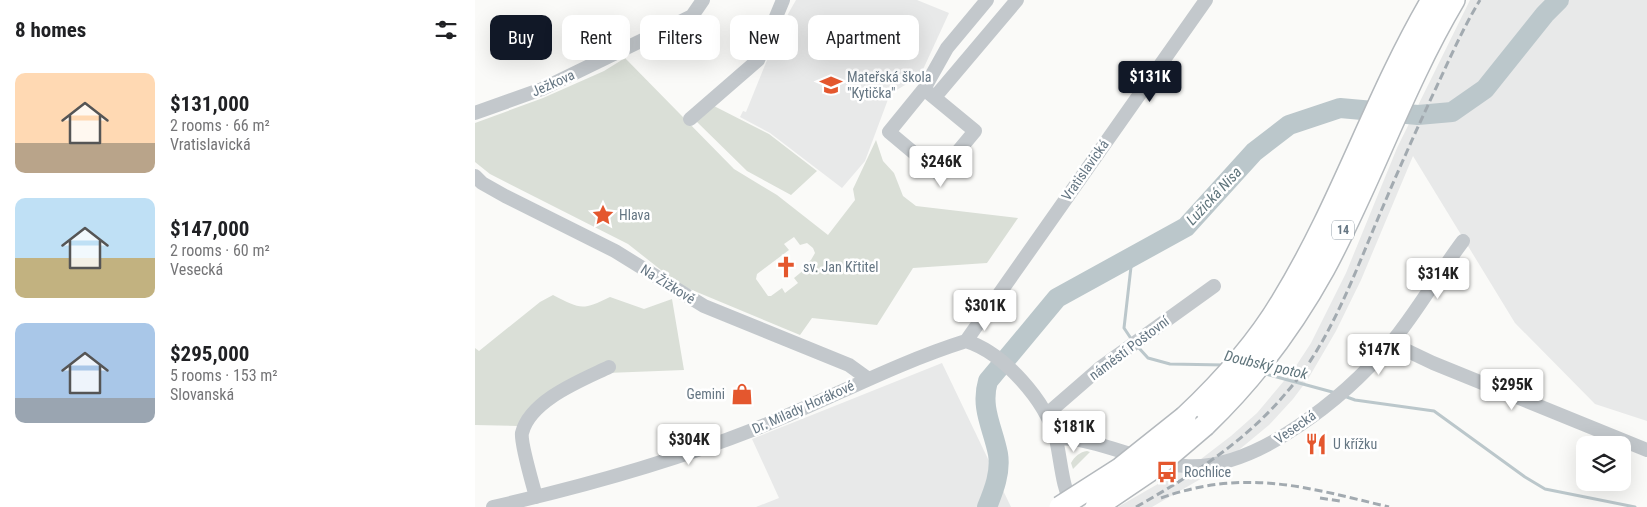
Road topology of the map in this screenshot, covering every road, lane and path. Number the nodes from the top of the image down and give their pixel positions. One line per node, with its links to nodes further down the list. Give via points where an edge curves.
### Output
1 (703, 0): 9 (street, Ježkova, via 692,16 542,89)
2 (783, 0): 10 (street, via 758,60)
3 (987, 0): 8 (street, via 947,48)
4 (1017, 0): 8 (street)
5 (1207, 0): 15 (street, Vratislavická)
6 (1432, 0): 14 (highway, 14, via 1307,259)
7 (1454, 0): 14 (highway, 14, via 1412,78 1324,270)
8 (930, 93): 8 (street, via 889,132 939,174 975,131)
9 (475, 113)
10 (690, 119)
11 (475, 176): 18 (street, Na Žižkově, via 505,196 615,251 704,306 849,364)
12 (1463, 241): 16 (street, Vesecká)
13 (1214, 286): 20 (street, náměstí Poštovní, via 1100,368)
14 (1289, 308): 19 (highway, 14, via 1273,349)
15 (966, 341): 18 (street, Dr. Milady Horákové); 20 (street, via 979,345 1011,370)
16 (1391, 343): 21 (street, Vesecká, via 1333,400 1274,442 1224,464 1186,466 1156,463 1078,438); 22 (street, via 1433,364)
17 (609, 367): 23 (street, via 558,392 528,418 521,434)
18 (867, 378): 23 (street, Dr. Milady Horákové, via 811,406 747,432 626,472)
19 (1223, 394): 25 (highway, 14, bridge, via 1185,417 1121,468); 27 (highway, 14, bridge, via 1205,425 1158,465)
20 (1047, 414): 21 (street)
21 (1056, 438): 26 (street)
22 (1647, 450)
23 (536, 497): 24 (street, Dr. Milady Horákové)
24 (493, 507)
25 (1060, 507)
26 (1073, 507)
27 (1096, 507)

